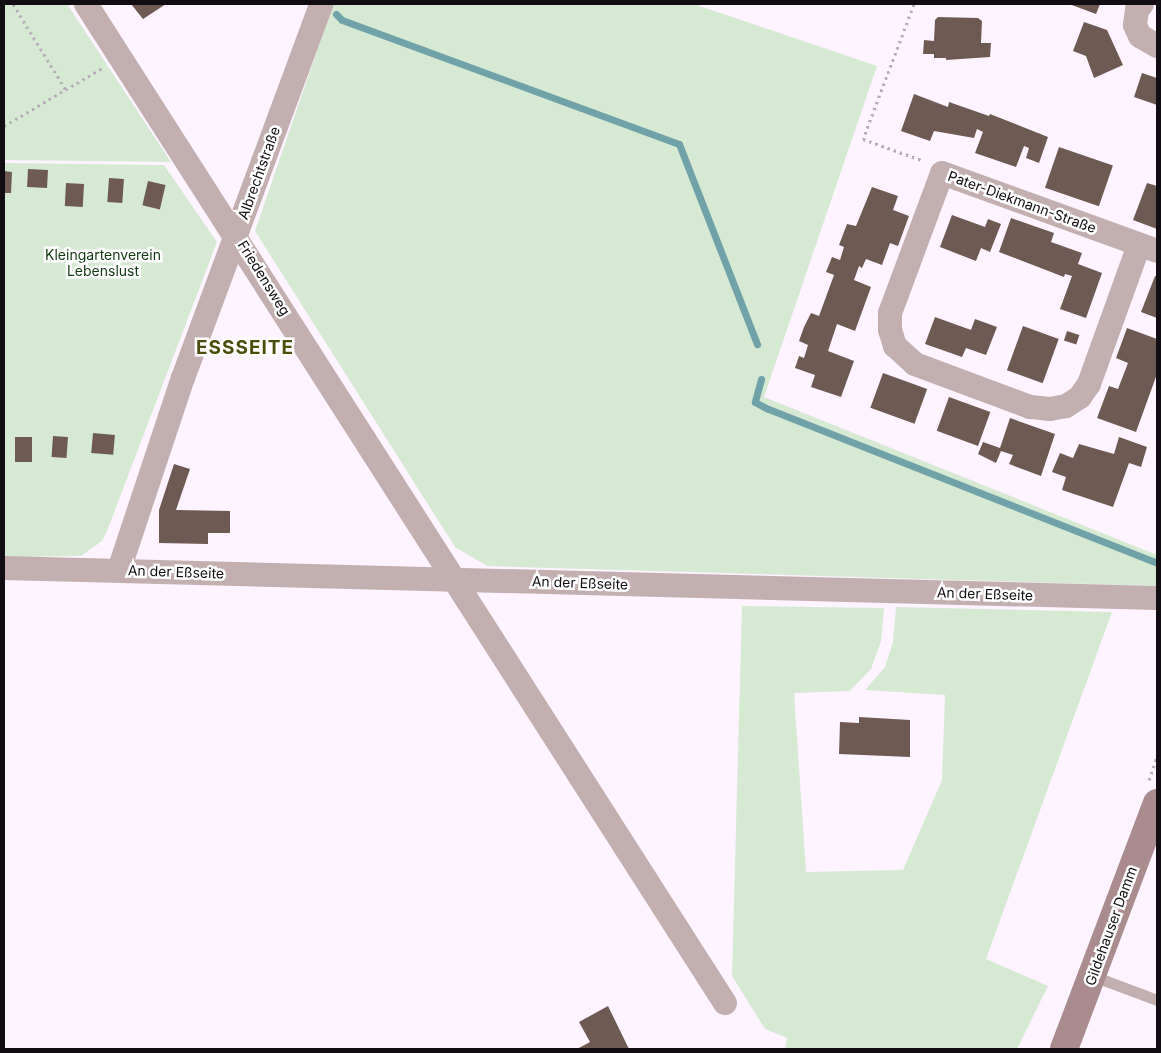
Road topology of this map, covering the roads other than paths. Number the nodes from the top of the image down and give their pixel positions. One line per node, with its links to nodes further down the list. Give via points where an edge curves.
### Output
1 (86, 4): 5 (street, Friedensweg)
2 (321, 4): 5 (street, Albrechtstraße)
3 (1142, 4): 4 (street, via 1137,10 1136,25 1140,36)
4 (1157, 46)
5 (236, 235): 8 (street, Albrechtstraße, via 183,378); 9 (street, Friedensweg)
6 (1148, 248): 6 (street, Pater-Diekmann-Straße, via 942,173 890,313 890,330 895,346 915,364 1012,401 1050,409 1066,406 1080,397 1089,384)
7 (4, 568): 8 (street, An der Eßseite)
8 (119, 570): 9 (street, An der Eßseite)
9 (455, 580): 10 (street, An der Eßseite); 14 (street, Friedensweg)
10 (1157, 598)
11 (1157, 803): 12 (street, Gildehauser Damm)
12 (1093, 976): 13 (lane); 15 (street, Gildehauser Damm)
13 (1157, 1000)
14 (725, 1003)
15 (1064, 1049)

